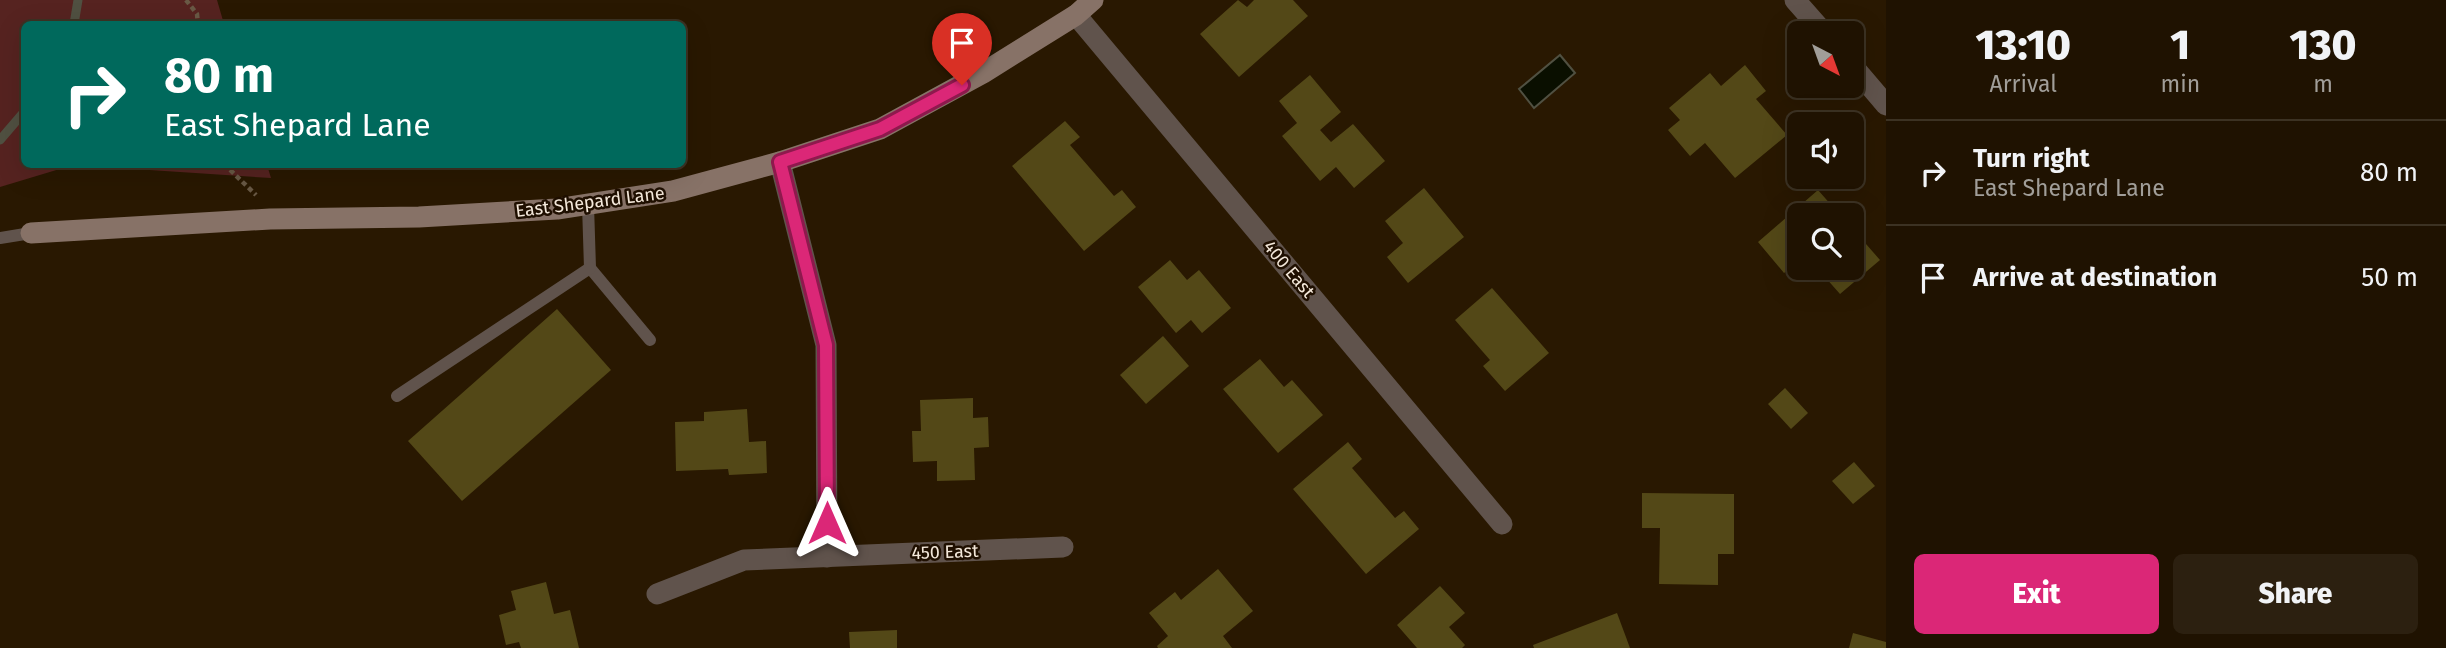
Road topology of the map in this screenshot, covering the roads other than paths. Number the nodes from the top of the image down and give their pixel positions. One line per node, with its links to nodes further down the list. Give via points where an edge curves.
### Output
1 (1093, 0): 3 (street, East Shepard Lane)
2 (1795, 0): 4 (street)
3 (1076, 15): 7 (street, East Shepard Lane, via 983,74 880,129); 14 (street, 400 East)
4 (1813, 21)
5 (1864, 79): 6 (street)
6 (1886, 105)
7 (780, 162): 8 (street, East Shepard Lane, via 673,191); 16 (street, via 826,345)
8 (587, 205): 9 (street, East Shepard Lane); 11 (lane)
9 (31, 233): 10 (lane, East Shepard Lane)
10 (0, 238)
11 (590, 268): 12 (lane); 13 (lane)
12 (650, 340)
13 (397, 396)
14 (1502, 524)
15 (1063, 547): 16 (street, 450 East)
16 (827, 557): 17 (street, 450 East, via 744,560)
17 (657, 594)

